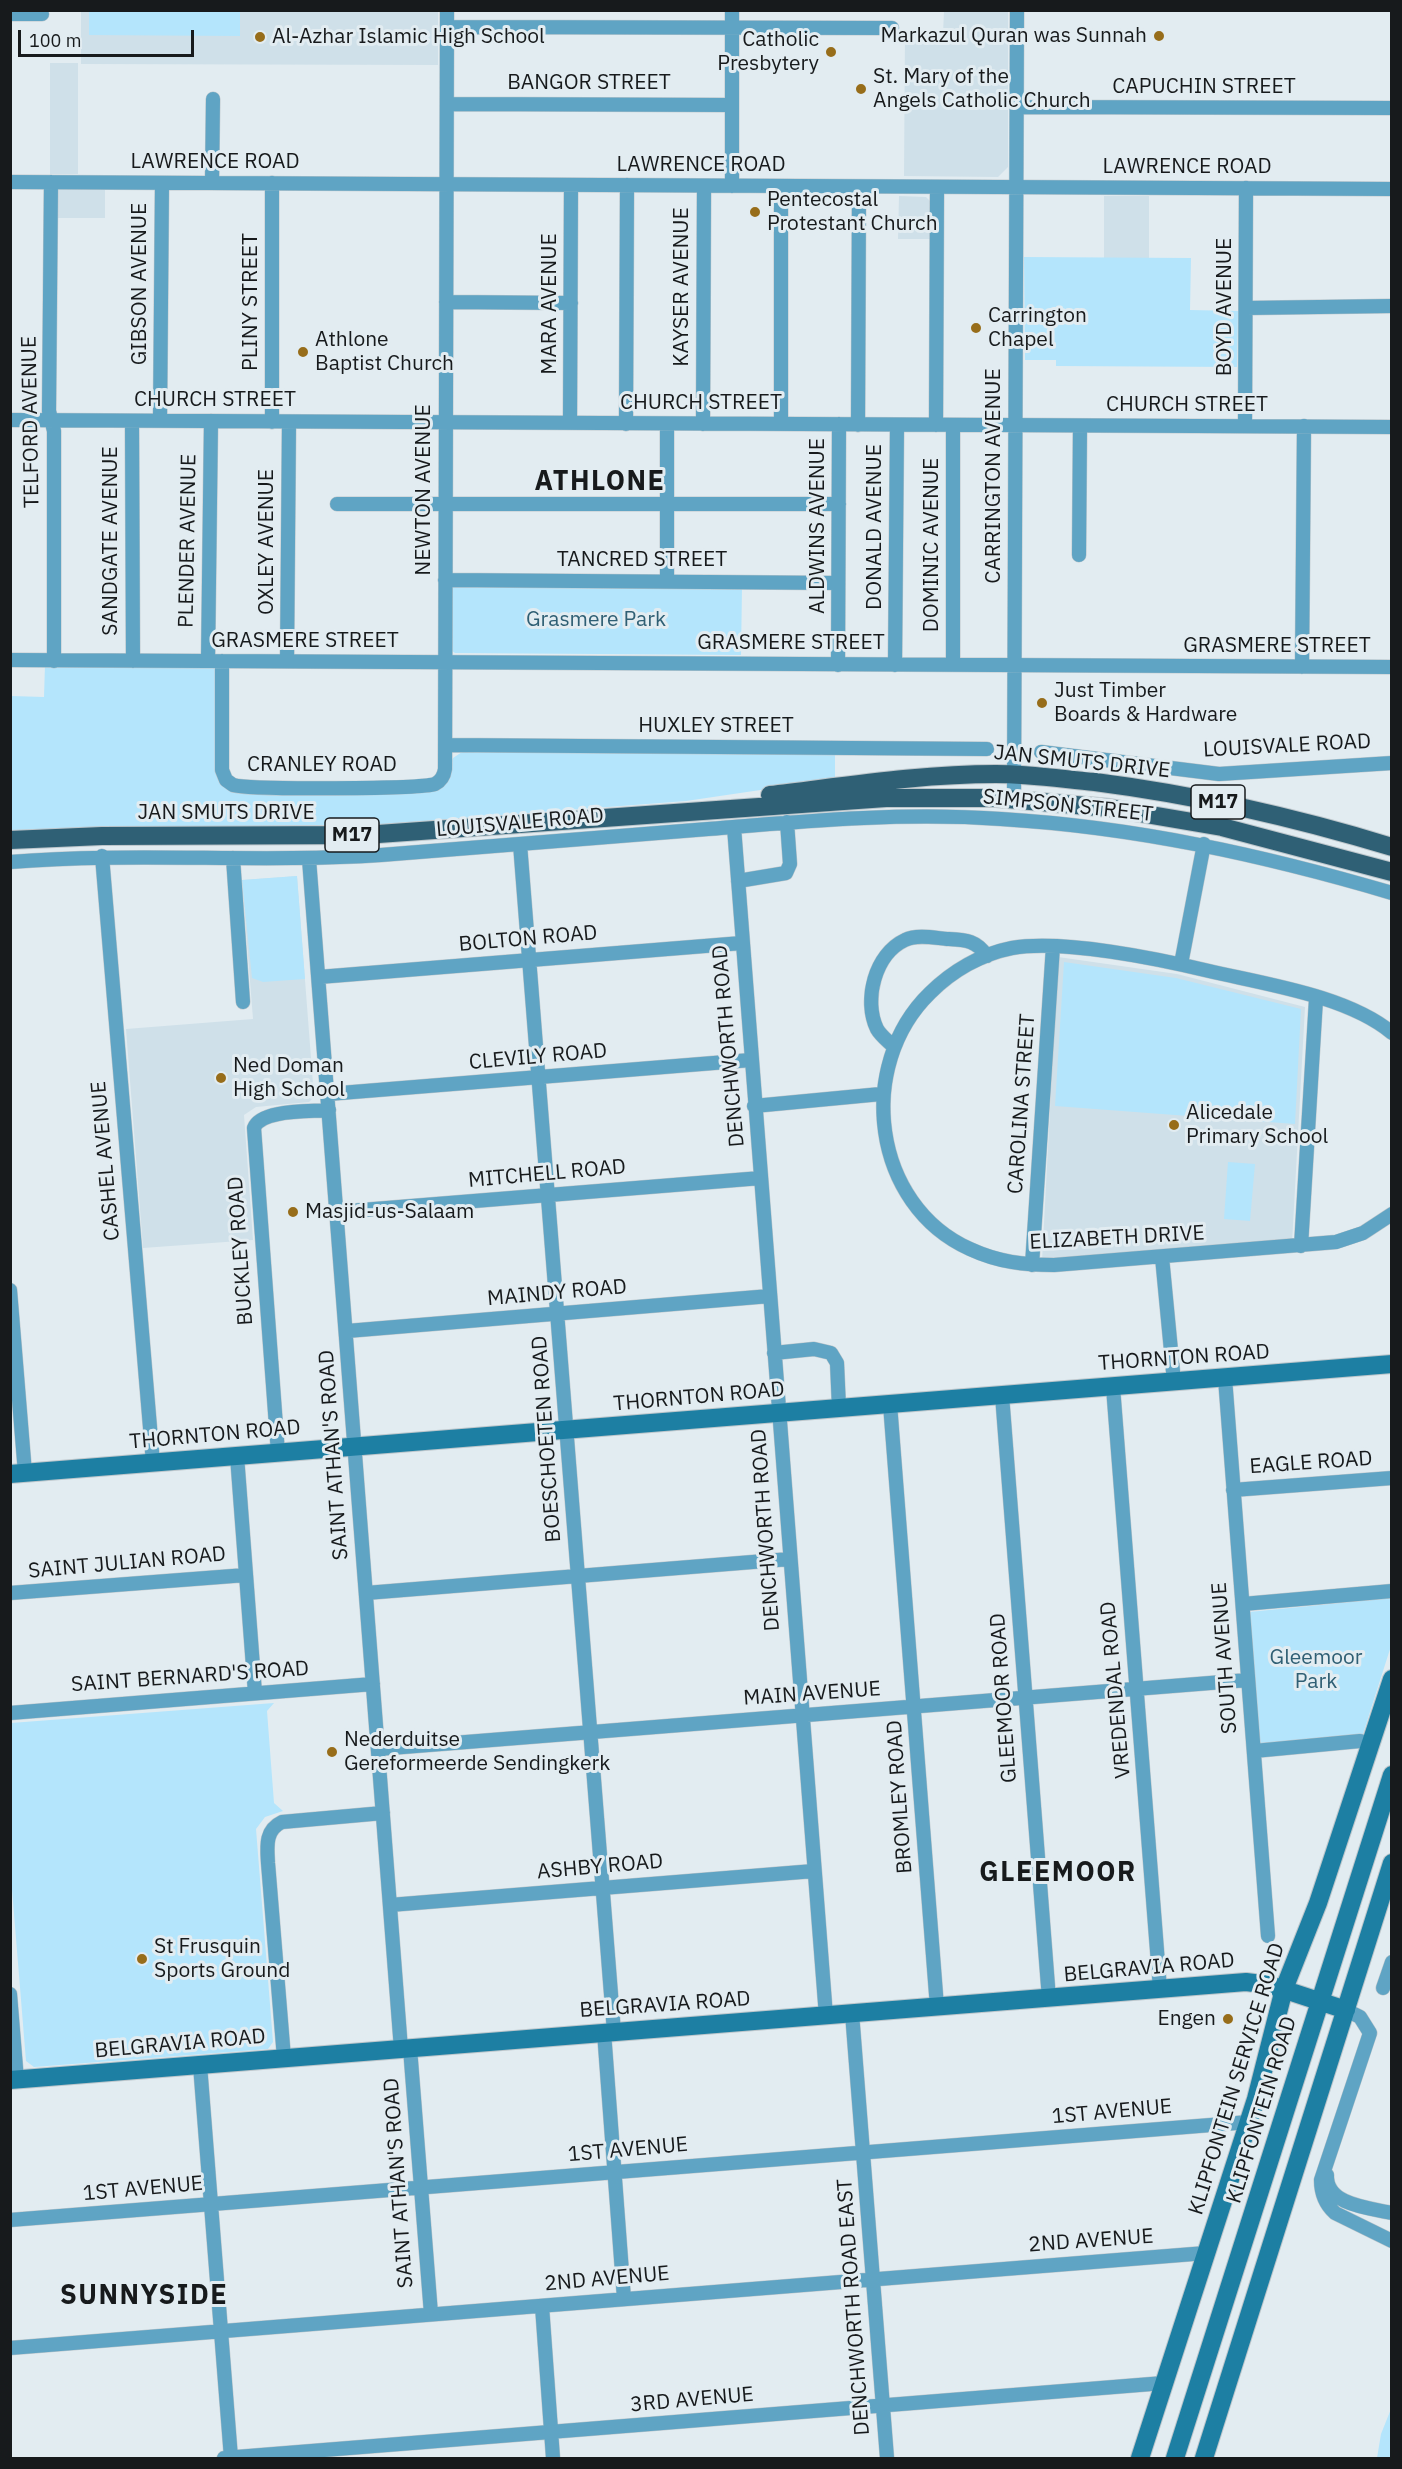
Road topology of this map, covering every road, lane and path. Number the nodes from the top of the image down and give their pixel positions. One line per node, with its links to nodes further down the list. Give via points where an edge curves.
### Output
1 (447, 10): 6 (street, NEWTON AVENUE)
2 (732, 10): 7 (street)
3 (1017, 10): 12 (street, CARRINGTON AVENUE)
4 (10, 14): 5 (street)
5 (42, 14)
6 (447, 27): 7 (street); 10 (street, NEWTON AVENUE)
7 (732, 28): 8 (street); 11 (street)
8 (892, 28)
9 (213, 99): 17 (street)
10 (447, 104): 11 (street, BANGOR STREET); 19 (street, NEWTON AVENUE)
11 (732, 105): 23 (street)
12 (1017, 107): 13 (street, CAPUCHIN STREET); 27 (street, CARRINGTON AVENUE)
13 (1392, 108)
14 (10, 182): 15 (street, LAWRENCE ROAD)
15 (51, 182): 16 (street, LAWRENCE ROAD); 35 (street, TELFORD AVENUE)
16 (162, 183): 17 (street, LAWRENCE ROAD); 37 (street, GIBSON AVENUE)
17 (212, 183): 18 (street, LAWRENCE ROAD)
18 (272, 183): 19 (street, LAWRENCE ROAD); 39 (street, PLINY STREET)
19 (446, 184): 20 (street, LAWRENCE ROAD); 30 (street, NEWTON AVENUE)
20 (571, 185): 21 (street, LAWRENCE ROAD); 31 (street, MARA AVENUE)
21 (627, 185): 22 (street, LAWRENCE ROAD); 43 (street)
22 (704, 186): 23 (street, LAWRENCE ROAD); 45 (street, KAYSER AVENUE)
23 (732, 186): 24 (street, LAWRENCE ROAD)
24 (781, 186): 25 (street, LAWRENCE ROAD); 46 (street)
25 (859, 187): 26 (street, LAWRENCE ROAD); 48 (street)
26 (937, 187): 27 (street, LAWRENCE ROAD); 50 (street)
27 (1016, 187): 28 (street, LAWRENCE ROAD); 52 (street, CARRINGTON AVENUE)
28 (1246, 188): 29 (street, LAWRENCE ROAD); 33 (street, BOYD AVENUE)
29 (1392, 189)
30 (446, 302): 31 (street); 41 (street, NEWTON AVENUE)
31 (571, 303): 42 (street, MARA AVENUE)
32 (1392, 306): 33 (street)
33 (1246, 308): 54 (street, BOYD AVENUE)
34 (10, 420): 35 (street, CHURCH STREET)
35 (51, 420): 36 (street, CHURCH STREET); 66 (street, TELFORD AVENUE)
36 (132, 421): 37 (street, CHURCH STREET); 67 (street, SANDGATE AVENUE)
37 (160, 421): 38 (street, CHURCH STREET)
38 (211, 421): 39 (street, CHURCH STREET); 68 (street, PLENDER AVENUE)
39 (272, 422): 40 (street, CHURCH STREET)
40 (289, 422): 41 (street, CHURCH STREET); 69 (street, OXLEY AVENUE)
41 (446, 423): 42 (street, CHURCH STREET); 57 (street, NEWTON AVENUE)
42 (570, 423): 43 (street, CHURCH STREET)
43 (626, 424): 44 (street, CHURCH STREET)
44 (667, 424): 45 (street, CHURCH STREET); 58 (street)
45 (703, 424): 46 (street, CHURCH STREET)
46 (781, 424): 47 (street, CHURCH STREET)
47 (839, 424): 48 (street, CHURCH STREET); 60 (street, ALDWINS AVENUE)
48 (858, 425): 49 (street, CHURCH STREET)
49 (897, 425): 50 (street, CHURCH STREET); 72 (street, DONALD AVENUE)
50 (936, 425): 51 (street, CHURCH STREET)
51 (953, 425): 52 (street, CHURCH STREET); 73 (street, DOMINIC AVENUE)
52 (1015, 426): 53 (street, CHURCH STREET); 74 (street, CARRINGTON AVENUE)
53 (1080, 426): 54 (street, CHURCH STREET); 61 (street)
54 (1245, 426): 55 (street, CHURCH STREET)
55 (1304, 426): 56 (street, CHURCH STREET); 76 (street)
56 (1392, 427)
57 (445, 503): 58 (street); 59 (street); 62 (street, NEWTON AVENUE)
58 (667, 503): 60 (street); 63 (street)
59 (337, 504)
60 (839, 504): 64 (street, ALDWINS AVENUE)
61 (1079, 555)
62 (445, 580): 63 (street, TANCRED STREET); 70 (street, NEWTON AVENUE)
63 (667, 581): 64 (street, TANCRED STREET)
64 (838, 583): 71 (street, ALDWINS AVENUE)
65 (10, 660): 66 (street, GRASMERE STREET)
66 (54, 661): 67 (street, GRASMERE STREET)
67 (133, 661): 68 (street, GRASMERE STREET)
68 (215, 661): 69 (street, GRASMERE STREET); 82 (street, CRANLEY ROAD, via 222,770 233,785)
69 (287, 662): 70 (street, GRASMERE STREET)
70 (445, 662): 71 (street, GRASMERE STREET); 77 (street, NEWTON AVENUE)
71 (838, 665): 72 (street, GRASMERE STREET)
72 (896, 665): 73 (street, GRASMERE STREET)
73 (953, 665): 74 (street, GRASMERE STREET)
74 (1014, 666): 76 (street, GRASMERE STREET); 81 (street, CARRINGTON AVENUE)
75 (1392, 667): 76 (street, GRASMERE STREET)
76 (1302, 668)
77 (445, 745): 78 (street, HUXLEY STREET); 82 (street, NEWTON AVENUE, via 444,773)
78 (987, 750)
79 (1041, 752): 80 (street, LOUISVALE ROAD, via 1219,774)
80 (1392, 762)
81 (1015, 774): 83 (street, CARRINGTON AVENUE); 84 (main road, JAN SMUTS DRIVE / M17, via 884,780 708,803); 90 (main road, JAN SMUTS DRIVE / M17, via 1119,785 1221,802)
82 (432, 784)
83 (1014, 799): 84 (main road, JAN SMUTS DRIVE / M17, via 886,798); 95 (main road, JAN SMUTS DRIVE / M17, via 1110,808 1222,827)
84 (692, 810): 87 (main road, JAN SMUTS DRIVE / M17, via 364,835)
85 (787, 822): 86 (street, SIMPSON STREET); 89 (street, SIMPSON STREET, via 896,816 994,818 1113,829); 96 (street, via 790,864 786,873)
86 (734, 826): 88 (street, LOUISVALE ROAD); 96 (street, DENCHWORTH ROAD)
87 (10, 840)
88 (520, 844): 93 (street, LOUISVALE ROAD); 101 (street, BOESCHOETEN ROAD)
89 (1204, 844): 97 (street, SIMPSON STREET, via 1282,861); 102 (street)
90 (1392, 847)
91 (102, 856): 92 (street, LOUISVALE ROAD); 94 (street, LOUISVALE ROAD); 138 (street, CASHEL AVENUE)
92 (233, 858): 93 (street, LOUISVALE ROAD); 105 (street)
93 (309, 859): 103 (street, SAINT ATHAN'S ROAD)
94 (10, 862)
95 (1392, 872)
96 (738, 881): 98 (street, DENCHWORTH ROAD)
97 (1392, 893)
98 (742, 943): 101 (street, BOLTON ROAD); 108 (street, DENCHWORTH ROAD)
99 (1053, 946): 100 (street, ELIZABETH DRIVE, via 1012,948); 102 (street, ELIZABETH DRIVE); 120 (street, CAROLINA STREET)
100 (987, 956): 107 (street, ELIZABETH DRIVE, via 959,969 927,995); 107 (street, via 968,940 918,937 899,943 878,967 873,981 875,1023)
101 (530, 960): 103 (street, BOLTON ROAD); 109 (street, BOESCHOETEN ROAD)
102 (1181, 964): 104 (street, ELIZABETH DRIVE)
103 (318, 977): 110 (street, SAINT ATHAN'S ROAD)
104 (1317, 999): 106 (street, ELIZABETH DRIVE, via 1364,1014); 118 (street)
105 (243, 1002)
106 (1392, 1033)
107 (893, 1046): 111 (street, ELIZABETH DRIVE)
108 (751, 1060): 109 (street, CLEVILY ROAD); 112 (street, DENCHWORTH ROAD)
109 (538, 1078): 110 (street, CLEVILY ROAD); 115 (street, BOESCHOETEN ROAD)
110 (328, 1094): 113 (street, SAINT ATHAN'S ROAD)
111 (881, 1094): 112 (street); 120 (street, ELIZABETH DRIVE, via 888,1149 899,1176 923,1213 969,1249 1005,1262)
112 (754, 1106): 114 (street, DENCHWORTH ROAD)
113 (329, 1110): 116 (street, SAINT ATHAN'S ROAD); 136 (street, BUCKLEY ROAD, via 269,1115 258,1120 254,1128)
114 (761, 1178): 115 (street, MITCHELL ROAD); 122 (street, DENCHWORTH ROAD)
115 (549, 1195): 116 (street, MITCHELL ROAD); 123 (street, BOESCHOETEN ROAD)
116 (337, 1212): 124 (street, SAINT ATHAN'S ROAD)
117 (1392, 1214): 118 (street, ELIZABETH DRIVE, via 1348,1239)
118 (1301, 1246): 119 (street, ELIZABETH DRIVE)
119 (1162, 1257): 120 (street, ELIZABETH DRIVE); 128 (street)
120 (1032, 1265)
121 (10, 1290): 139 (street)
122 (770, 1296): 123 (street, MAINDY ROAD); 125 (street, DENCHWORTH ROAD)
123 (558, 1314): 124 (street, MAINDY ROAD); 134 (street, BOESCHOETEN ROAD)
124 (346, 1331): 135 (street, SAINT ATHAN'S ROAD)
125 (774, 1353): 132 (street, via 814,1349 831,1353 837,1363); 133 (street, DENCHWORTH ROAD)
126 (1392, 1365): 127 (street, THORNTON ROAD)
127 (1225, 1378): 128 (street, THORNTON ROAD); 141 (street, SOUTH AVENUE)
128 (1174, 1382): 129 (street, THORNTON ROAD)
129 (1113, 1387): 130 (street, THORNTON ROAD); 152 (street, VREDENDAL ROAD)
130 (1002, 1395): 131 (street, THORNTON ROAD); 154 (street, GLEEMOOR ROAD)
131 (890, 1404): 132 (street, THORNTON ROAD); 155 (street, BROMLEY ROAD)
132 (839, 1408): 133 (street, THORNTON ROAD)
133 (778, 1413): 134 (street, THORNTON ROAD); 142 (street, DENCHWORTH ROAD)
134 (566, 1430): 135 (street, THORNTON ROAD); 144 (street, BOESCHOETEN ROAD)
135 (355, 1446): 136 (street, THORNTON ROAD); 147 (street, SAINT ATHAN'S ROAD)
136 (278, 1453): 137 (street, THORNTON ROAD)
137 (237, 1456): 138 (street, THORNTON ROAD); 143 (street)
138 (153, 1463): 139 (street, THORNTON ROAD)
139 (18, 1473)
140 (1392, 1478): 141 (street, EAGLE ROAD)
141 (1233, 1490): 148 (street, SOUTH AVENUE)
142 (790, 1559): 144 (street); 157 (street, DENCHWORTH ROAD)
143 (246, 1575): 146 (street, SAINT JULIAN ROAD); 153 (street)
144 (578, 1576): 147 (street); 158 (street, BOESCHOETEN ROAD)
145 (1392, 1591): 148 (street)
146 (10, 1593)
147 (366, 1593): 151 (street, SAINT ATHAN'S ROAD)
148 (1243, 1604): 150 (street, SOUTH AVENUE)
149 (1392, 1679): 159 (street, KLIPFONTEIN SERVICE ROAD)
150 (1248, 1680): 152 (street, MAIN AVENUE); 161 (street, SOUTH AVENUE)
151 (373, 1684): 153 (street, SAINT BERNARD'S ROAD); 160 (street, SAINT ATHAN'S ROAD)
152 (1138, 1689): 154 (street, MAIN AVENUE); 171 (street, VREDENDAL ROAD)
153 (255, 1693): 156 (street, SAINT BERNARD'S ROAD)
154 (1025, 1698): 155 (street, MAIN AVENUE); 174 (street, GLEEMOOR ROAD)
155 (915, 1707): 157 (street, MAIN AVENUE); 176 (street, BROMLEY ROAD)
156 (10, 1713)
157 (802, 1716): 158 (street, MAIN AVENUE); 165 (street, DENCHWORTH ROAD)
158 (591, 1732): 160 (street, MAIN AVENUE); 166 (street, BOESCHOETEN ROAD)
159 (1370, 1744): 161 (street, via 1360,1741); 172 (street, KLIPFONTEIN SERVICE ROAD, via 1318,1903)
160 (378, 1749): 163 (street, SAINT ATHAN'S ROAD)
161 (1254, 1751): 168 (street, SOUTH AVENUE)
162 (1392, 1775): 175 (street, KLIPFONTEIN ROAD)
163 (383, 1813): 167 (street, SAINT ATHAN'S ROAD); 182 (street, via 282,1822 273,1827 267,1840)
164 (1392, 1863): 177 (street)
165 (814, 1871): 166 (street, ASHBY ROAD); 179 (street, DENCHWORTH ROAD)
166 (603, 1888): 167 (street, ASHBY ROAD); 180 (street, BOESCHOETEN ROAD)
167 (390, 1905): 181 (street, SAINT ATHAN'S ROAD)
168 (1268, 1936)
169 (1392, 1962): 170 (street)
170 (1383, 1988)
171 (1160, 1989): 172 (street, BELGRAVIA ROAD, via 1246,1982); 174 (street, BELGRAVIA ROAD)
172 (1284, 1989): 175 (street, BELGRAVIA ROAD); 185 (street, KLIPFONTEIN SERVICE ROAD)
173 (10, 1994): 184 (street)
174 (1049, 1999): 176 (street, BELGRAVIA ROAD)
175 (1320, 2001): 177 (street, BELGRAVIA ROAD); 209 (street, KLIPFONTEIN ROAD)
176 (937, 2007): 178 (street, BELGRAVIA ROAD)
177 (1346, 2010): 187 (street, via 1360,2017 1370,2033); 210 (street)
178 (852, 2013): 179 (street, BELGRAVIA ROAD); 186 (street)
179 (826, 2016): 180 (street, BELGRAVIA ROAD)
180 (609, 2032): 181 (street, BELGRAVIA ROAD); 188 (street, BOESCHOETEN ROAD)
181 (406, 2048): 182 (street, BELGRAVIA ROAD); 189 (street, SAINT ATHAN'S ROAD)
182 (284, 2058): 183 (street, BELGRAVIA ROAD)
183 (200, 2065): 184 (street, BELGRAVIA ROAD); 190 (street)
184 (14, 2080)
185 (1248, 2122): 186 (street, 1ST AVENUE); 194 (street, KLIPFONTEIN SERVICE ROAD)
186 (863, 2153): 188 (street, 1ST AVENUE); 195 (street, DENCHWORTH ROAD EAST)
187 (1327, 2167): 191 (street, via 1328,2186 1340,2199); 193 (street, via 1321,2186 1329,2207)
188 (614, 2172): 189 (street, 1ST AVENUE); 196 (street, BOESCHOETEN ROAD)
189 (421, 2189): 190 (street, 1ST AVENUE); 198 (street, SAINT ATHAN'S ROAD)
190 (211, 2204): 192 (street, 1ST AVENUE); 199 (street)
191 (1392, 2213)
192 (10, 2220)
193 (1392, 2241)
194 (1206, 2253): 195 (street, 2ND AVENUE); 201 (street, KLIPFONTEIN SERVICE ROAD)
195 (873, 2278): 196 (street, 2ND AVENUE); 202 (street, DENCHWORTH ROAD EAST)
196 (624, 2299): 197 (street, 2ND AVENUE)
197 (542, 2306): 198 (street, 2ND AVENUE); 203 (street)
198 (431, 2314): 199 (street, 2ND AVENUE)
199 (221, 2331): 200 (street, 2ND AVENUE); 205 (street)
200 (10, 2348)
201 (1164, 2384): 202 (street, 3RD AVENUE); 208 (street, KLIPFONTEIN SERVICE ROAD)
202 (883, 2406): 203 (street, 3RD AVENUE); 207 (street, DENCHWORTH ROAD EAST)
203 (551, 2433): 205 (street, 3RD AVENUE); 206 (street)
204 (224, 2458): 205 (street, 3RD AVENUE)
205 (231, 2458)
206 (554, 2458)
207 (887, 2458)
208 (1140, 2458)
209 (1175, 2458)
210 (1204, 2458)

